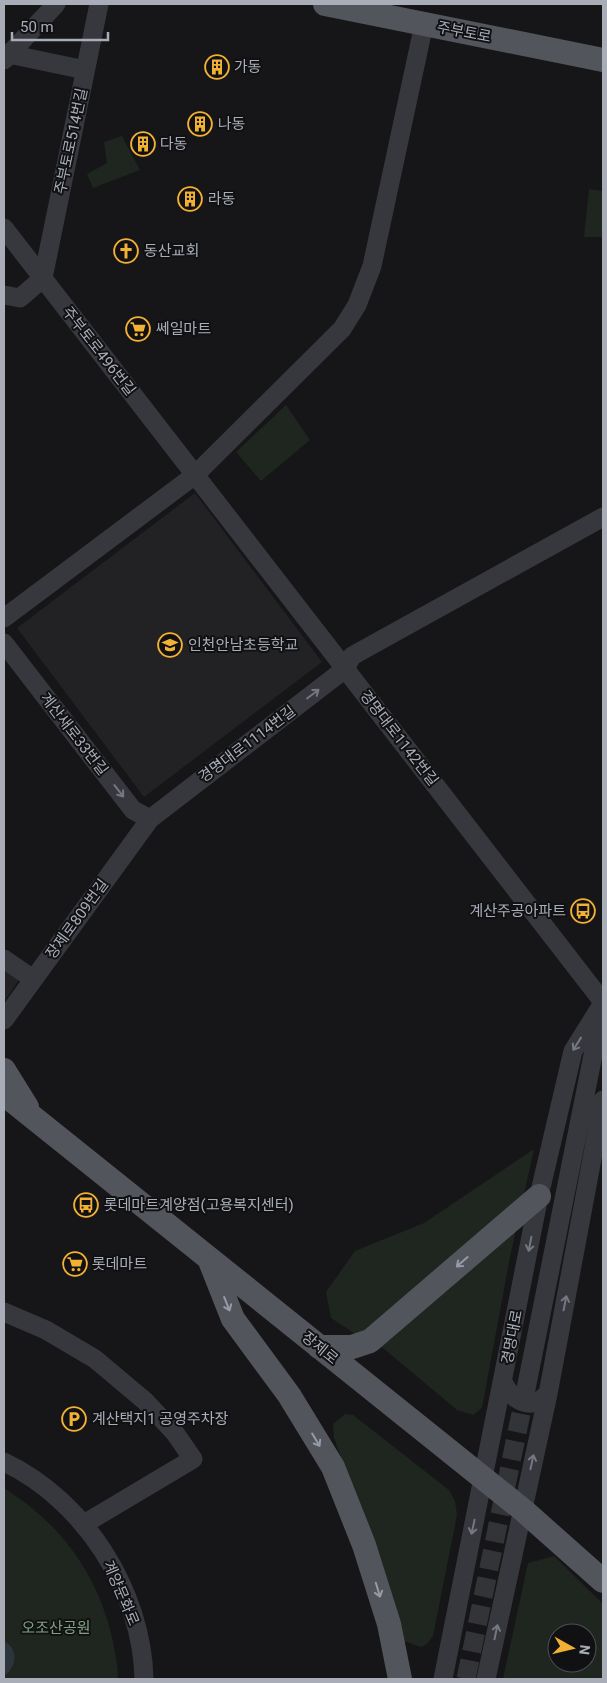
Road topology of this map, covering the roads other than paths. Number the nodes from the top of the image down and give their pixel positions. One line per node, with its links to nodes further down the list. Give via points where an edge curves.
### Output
1 (56, 4): 6 (street)
2 (99, 4): 8 (street, 주부토로514번길)
3 (325, 4): 4 (main road, 주부토로)
4 (395, 11): 5 (main road, 주부토로)
5 (424, 24): 7 (main road, 주부토로); 12 (street, via 372,266 357,304 342,330)
6 (5, 56): 8 (street)
7 (602, 61)
8 (85, 70): 10 (street, 주부토로514번길)
9 (4, 228): 10 (street, 주부토로496번길)
10 (43, 278): 11 (street, via 20,298); 12 (street, 주부토로496번길)
11 (4, 294)
12 (195, 475): 14 (street); 16 (street, 경명대로1142번길)
13 (603, 517): 16 (street, 경명대로1114번길, via 352,656)
14 (4, 618)
15 (4, 643): 17 (street, 계산새로33번길, one-way to 17, via 133,810)
16 (345, 669): 17 (street, 경명대로1114번길, one-way to 16); 20 (street, 경명대로1142번길)
17 (150, 819): 19 (street, 장제로809번길)
18 (4, 959): 19 (street)
19 (33, 979): 21 (street, 장제로809번길)
20 (603, 1003): 27 (street, 경명대로, one-way to 27, via 573,1052); 32 (street, 경명대로)
21 (4, 1020)
22 (4, 1070): 26 (main road, 장제로)
23 (4, 1094): 26 (main road, 장제로)
24 (603, 1100): 33 (street, one-way to 24)
25 (4, 1108): 26 (main road, 장제로)
26 (34, 1119): 28 (main road, 장제로)
27 (539, 1196): 30 (main road, one-way to 30, via 370,1341 352,1347); 31 (street, 경명대로, one-way to 31)
28 (209, 1259): 30 (main road, 장제로); 40 (main road, one-way to 40, via 233,1319 289,1395 333,1467 370,1563 389,1624)
29 (4, 1312): 37 (street, via 46,1330 95,1359 145,1401 175,1433 193,1459)
30 (319, 1347): 35 (main road, 장제로)
31 (503, 1382): 33 (street, via 517,1400 538,1402); 35 (street, 경명대로)
32 (526, 1389)
33 (548, 1394): 36 (street, one-way to 33)
34 (4, 1462): 37 (street, 계양문화로, via 30,1476)
35 (483, 1479): 36 (main road, 장제로); 41 (street, 경명대로, one-way to 41)
36 (523, 1510): 38 (main road, 장제로); 42 (street, one-way to 36)
37 (84, 1524): 39 (street, 계양문화로, via 122,1586 136,1626)
38 (603, 1581)
39 (144, 1679)
40 (400, 1679)
41 (443, 1679)
42 (486, 1679)

